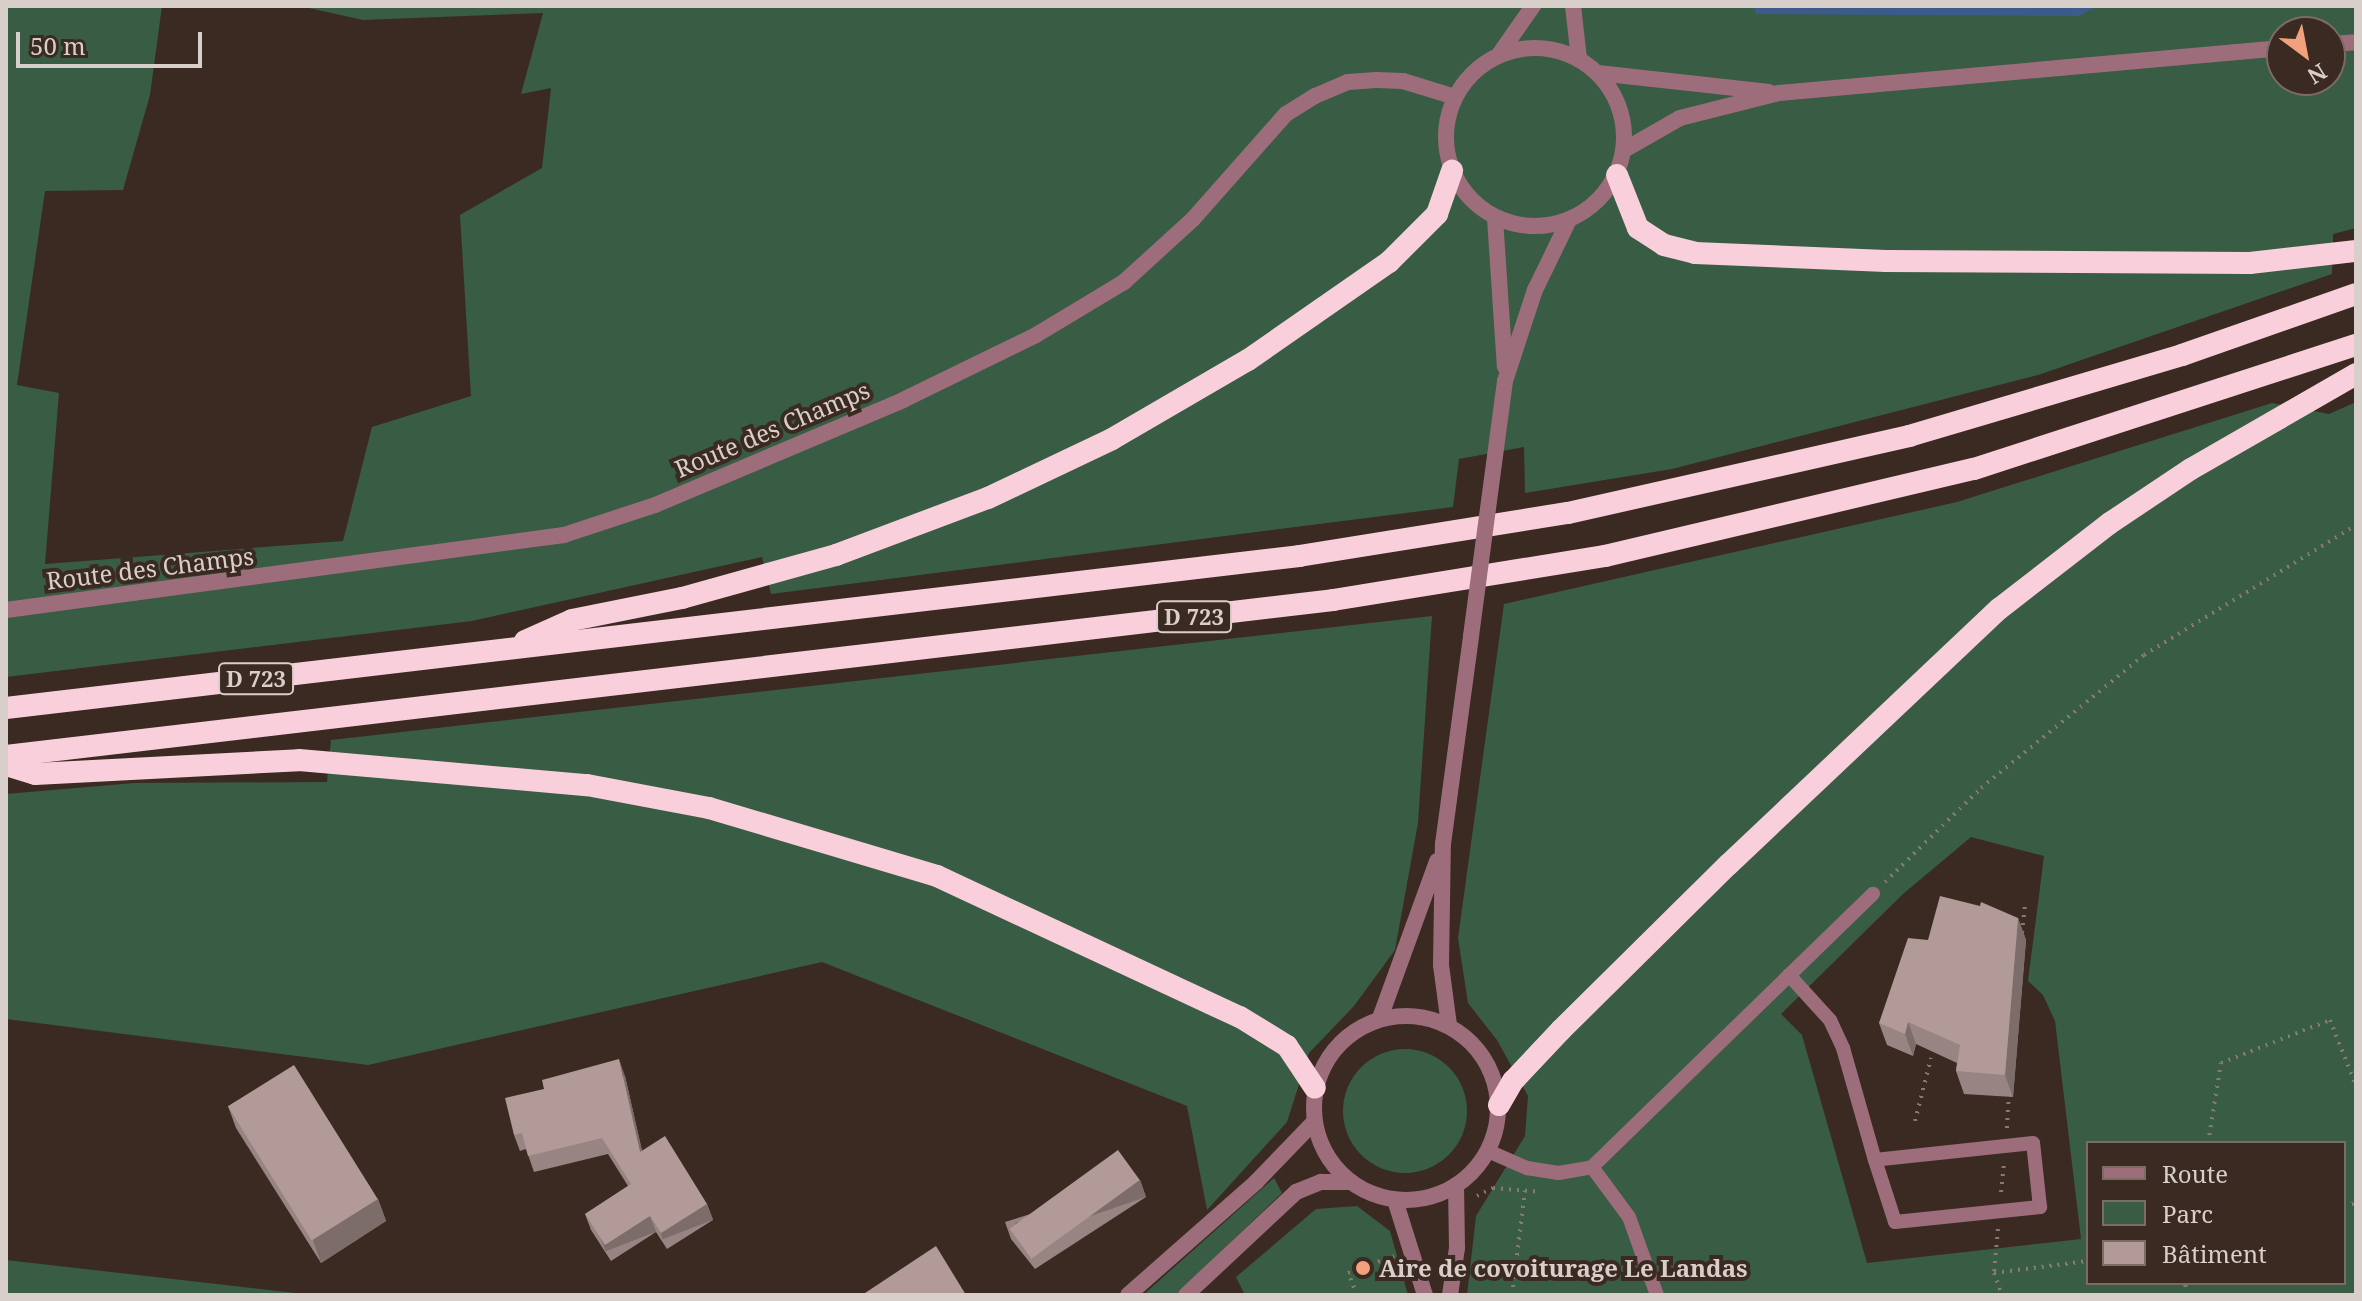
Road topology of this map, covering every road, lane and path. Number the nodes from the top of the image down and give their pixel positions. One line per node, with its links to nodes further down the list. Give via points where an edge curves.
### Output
1 (1533, 6): 4 (street)
2 (1573, 6): 5 (street)
3 (2266, 49): 7 (street)
4 (1498, 56): 5 (street, via 1539,49); 8 (street, via 1473,73)
5 (1579, 59): 6 (street)
6 (1598, 73): 7 (street); 9 (street, via 1619,108)
7 (1779, 93): 9 (street, via 1680,118)
8 (1455, 97): 10 (street, via 1446,146); 20 (street, Route des Champs, via 1403,81 1376,80 1348,82 1315,96 1286,114 1193,219 1124,282 1036,335 903,400 655,505 549,537)
9 (1624, 150): 11 (street)
10 (1452, 171): 12 (street, via 1469,198); 21 (highway, via 1437,214 1389,262 1248,360 1100,445 988,498 836,555 682,598 572,620)
11 (1617, 175): 13 (street, via 1597,202); 14 (highway, via 1638,228 1664,245 1695,253 1901,261 2250,263)
12 (1495, 218): 13 (street, via 1544,227); 18 (street)
13 (1569, 220): 18 (street, via 1535,290)
14 (2356, 251)
15 (2356, 294): 21 (highway, D 723, via 2169,360 1923,433 1568,513 1299,556)
16 (2356, 345): 23 (highway, D 723, via 1974,469 1605,556 1318,602)
17 (2356, 374): 36 (highway, via 2191,469 2110,523 1999,609 1684,909 1523,1070)
18 (1505, 381): 25 (street, bridge)
19 (2356, 525): 26 (path, via 2144,655 1981,788)
20 (6, 610)
21 (506, 650): 22 (highway, D 723)
22 (6, 708)
23 (6, 756)
24 (6, 765): 35 (highway, via 35,774 299,760 587,785 709,808 952,883 1240,1017 1287,1046)
25 (1443, 844): 30 (street); 31 (street, via 1441,965)
26 (1873, 894): 29 (lane)
27 (2025, 904): 28 (path)
28 (2021, 948)
29 (1789, 975): 42 (lane, via 1830,1020); 43 (lane)
30 (1380, 1018): 31 (street, via 1415,1016); 35 (street, via 1338,1044)
31 (1449, 1025): 36 (street, via 1485,1058)
32 (1931, 1058): 37 (path)
33 (2010, 1081): 40 (path)
34 (2356, 1086): 39 (path, via 2330,1020 2221,1063)
35 (1315, 1088): 38 (street)
36 (1499, 1105): 41 (street)
37 (1915, 1121)
38 (1314, 1122): 45 (street, via 1333,1166); 55 (street, via 1256,1182)
39 (2208, 1141)
40 (2006, 1146): 42 (lane); 51 (path); 51 (lane, via 2033,1143 2040,1207)
41 (1488, 1151): 44 (lane); 46 (street)
42 (1875, 1160): 51 (lane, via 1895,1222)
43 (1592, 1167): 44 (lane, via 1559,1173); 61 (lane, via 1629,1217)
44 (1527, 1168): 47 (path)
45 (1351, 1182): 49 (street); 56 (street, via 1321,1182 1296,1192)
46 (1456, 1185): 49 (street, via 1427,1198); 59 (street, via 1457,1248)
47 (1525, 1191): 48 (path); 50 (path, via 1493,1188); 60 (path)
48 (1544, 1192)
49 (1395, 1200): 58 (street)
50 (1467, 1208)
51 (1999, 1212): 54 (path)
52 (1397, 1255): 57 (path, via 1348,1273)
53 (2086, 1261): 54 (path)
54 (1994, 1273): 62 (path)
55 (1128, 1295)
56 (1186, 1295)
57 (1357, 1295)
58 (1425, 1295)
59 (1450, 1295)
60 (1512, 1295)
61 (1657, 1295)
62 (2002, 1295)

